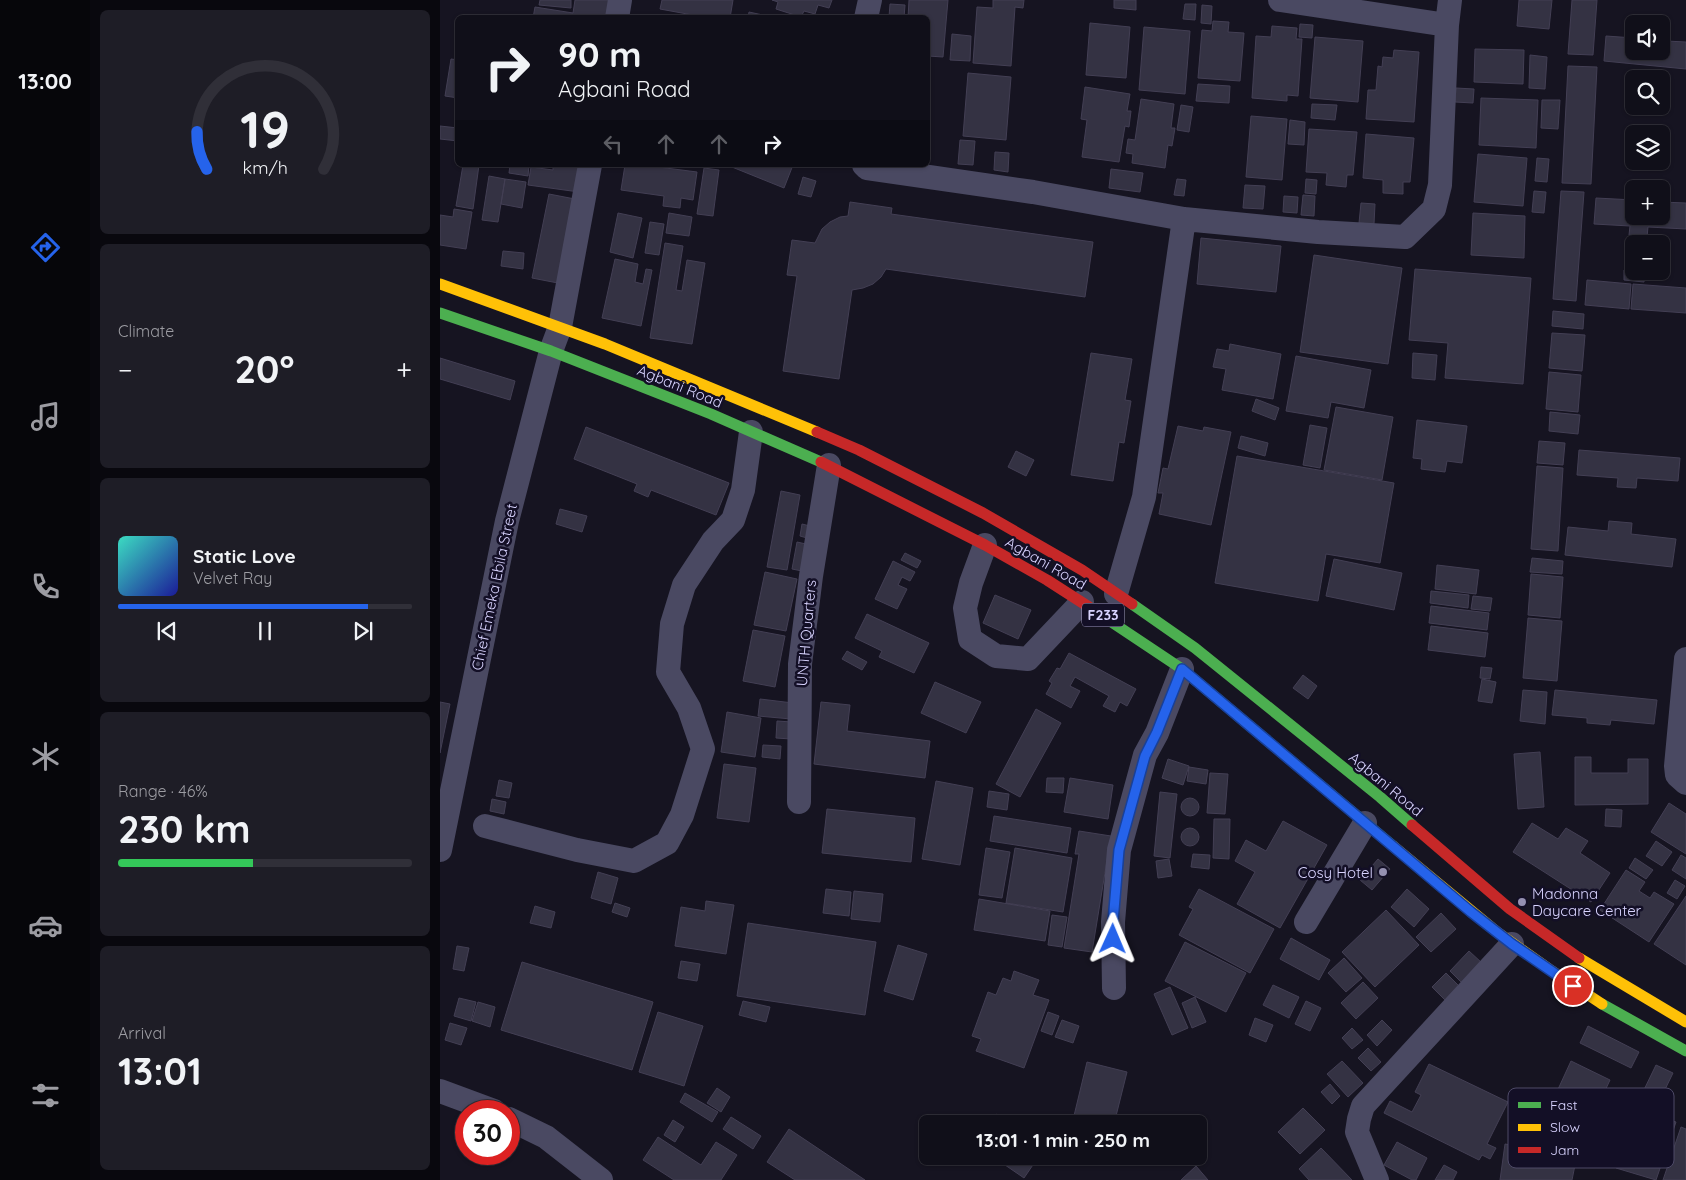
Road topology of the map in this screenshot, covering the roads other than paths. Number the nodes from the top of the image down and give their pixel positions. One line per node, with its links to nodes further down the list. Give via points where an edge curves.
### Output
1 (620, 0): 5 (street)
2 (870, 0): 6 (street)
3 (1280, 0): 7 (street)
4 (1450, 0): 7 (street)
5 (618, 15)
6 (867, 15)
7 (1447, 25): 10 (street, via 1440,185 1434,208 1405,237)
8 (590, 167): 13 (street, Chief Emeka Ebila Street)
9 (866, 167): 10 (street)
10 (1184, 219): 18 (street, via 1144,497)
11 (440, 284): 13 (main road, Agbani Road / F233)
12 (440, 313): 14 (main road, Agbani Road / F233)
13 (560, 327): 14 (street, Chief Emeka Ebila Street); 18 (main road, Agbani Road / F233, via 859,450 983,513 1082,570)
14 (551, 351): 15 (main road, Agbani Road / F233); 26 (street, Chief Emeka Ebila Street, via 507,521)
15 (751, 432): 16 (main road, Agbani Road / F233); 25 (street, via 742,490 733,520 713,542 684,585 672,624 668,672 689,708 703,749 682,815 667,843 634,861)
16 (829, 466): 17 (main road, Agbani Road / F233); 23 (street, UNTH Quarters, via 800,664)
17 (985, 545): 19 (main road, Agbani Road / F233); 19 (street, via 965,608 970,639 996,656 1028,659)
18 (1116, 594): 30 (main road, Agbani Road / F233, via 1210,660 1380,797 1510,909 1608,978)
19 (1082, 602): 21 (main road, Agbani Road / F233)
20 (1686, 660): 22 (street, via 1676,766)
21 (1182, 669): 24 (main road, Agbani Road / F233); 29 (street, via 1145,756 1119,850 1113,922)
22 (1686, 783)
23 (799, 802)
24 (1365, 823): 27 (street); 28 (main road, Agbani Road / F233)
25 (485, 826)
26 (440, 850)
27 (1306, 922)
28 (1512, 944): 31 (main road, Agbani Road / F233, via 1573,986); 36 (street, via 1363,1106 1357,1132)
29 (1114, 988)
30 (1686, 1022)
31 (1686, 1051)
32 (440, 1091): 33 (street)
33 (464, 1100)
34 (520, 1124): 35 (street, via 546,1137)
35 (601, 1180)
36 (1377, 1180)

